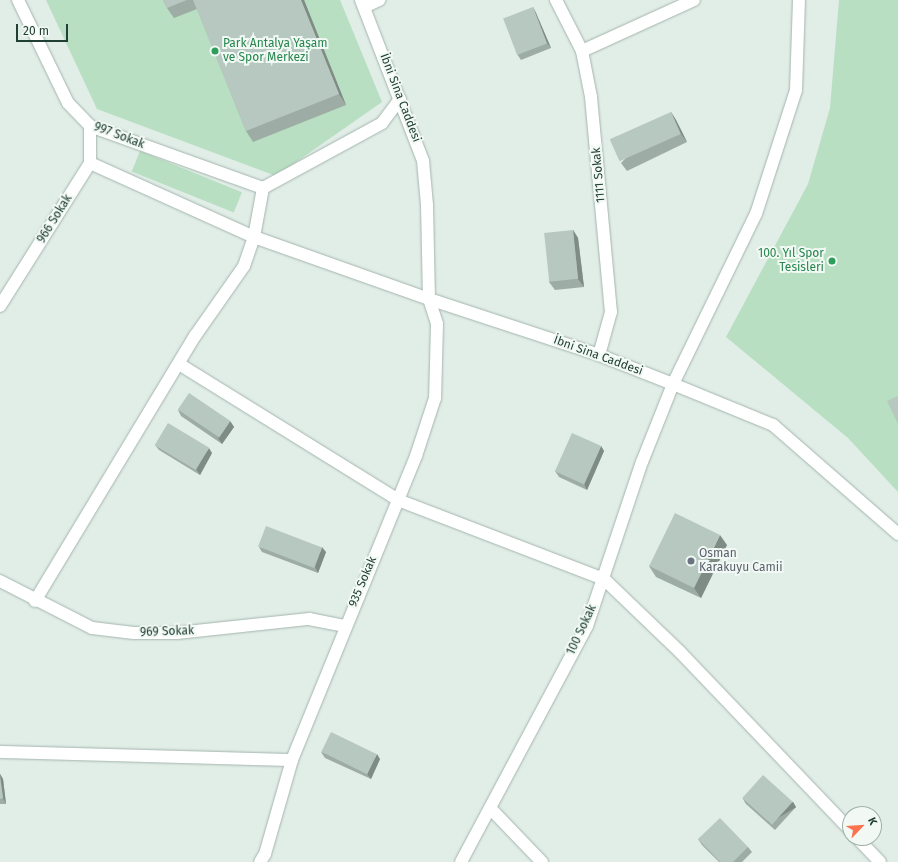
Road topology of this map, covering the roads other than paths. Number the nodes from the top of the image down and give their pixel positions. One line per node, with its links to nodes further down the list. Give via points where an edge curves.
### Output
1 (18, 0): 9 (street, 997 Sokak, via 68,103)
2 (379, 0): 6 (street)
3 (556, 0): 7 (street, 1111 Sokak)
4 (694, 0): 7 (street)
5 (799, 0): 17 (street, via 796,90 756,214)
6 (362, 3): 8 (street, İbni Sina Caddesi)
7 (582, 51): 15 (street, 1111 Sokak, via 591,96 611,312)
8 (400, 99): 11 (street, via 382,123); 13 (street, İbni Sina Caddesi, via 423,162 427,205)
9 (90, 126): 10 (street); 11 (street, 997 Sokak)
10 (90, 163): 12 (street); 14 (street, 966 Sokak)
11 (263, 188): 12 (street)
12 (254, 237): 13 (street); 16 (street, via 244,266)
13 (429, 299): 15 (street, İbni Sina Caddesi); 18 (street, 935 Sokak, via 437,324 435,398)
14 (0, 306)
15 (599, 355): 17 (street, İbni Sina Caddesi)
16 (179, 364): 18 (street); 22 (street)
17 (673, 384): 19 (street, İbni Sina Caddesi, via 773,425); 20 (street, 100 Sokak, via 642,462)
18 (398, 500): 20 (street); 23 (street, 935 Sokak)
19 (898, 534)
20 (604, 579): 26 (street, 100 Sokak, via 587,626); 27 (street, via 680,652)
21 (0, 581): 22 (street, 969 Sokak)
22 (35, 601): 23 (street, 969 Sokak, via 92,628 134,633 177,633 309,619)
23 (345, 626): 25 (street, 935 Sokak)
24 (0, 752): 25 (street)
25 (292, 760): 29 (street, 935 Sokak, via 265,854)
26 (490, 808): 30 (street, 100 Sokak); 31 (street)
27 (842, 822)
28 (865, 846): 32 (street)
29 (260, 862)
30 (461, 862)
31 (542, 862)
32 (880, 862)

